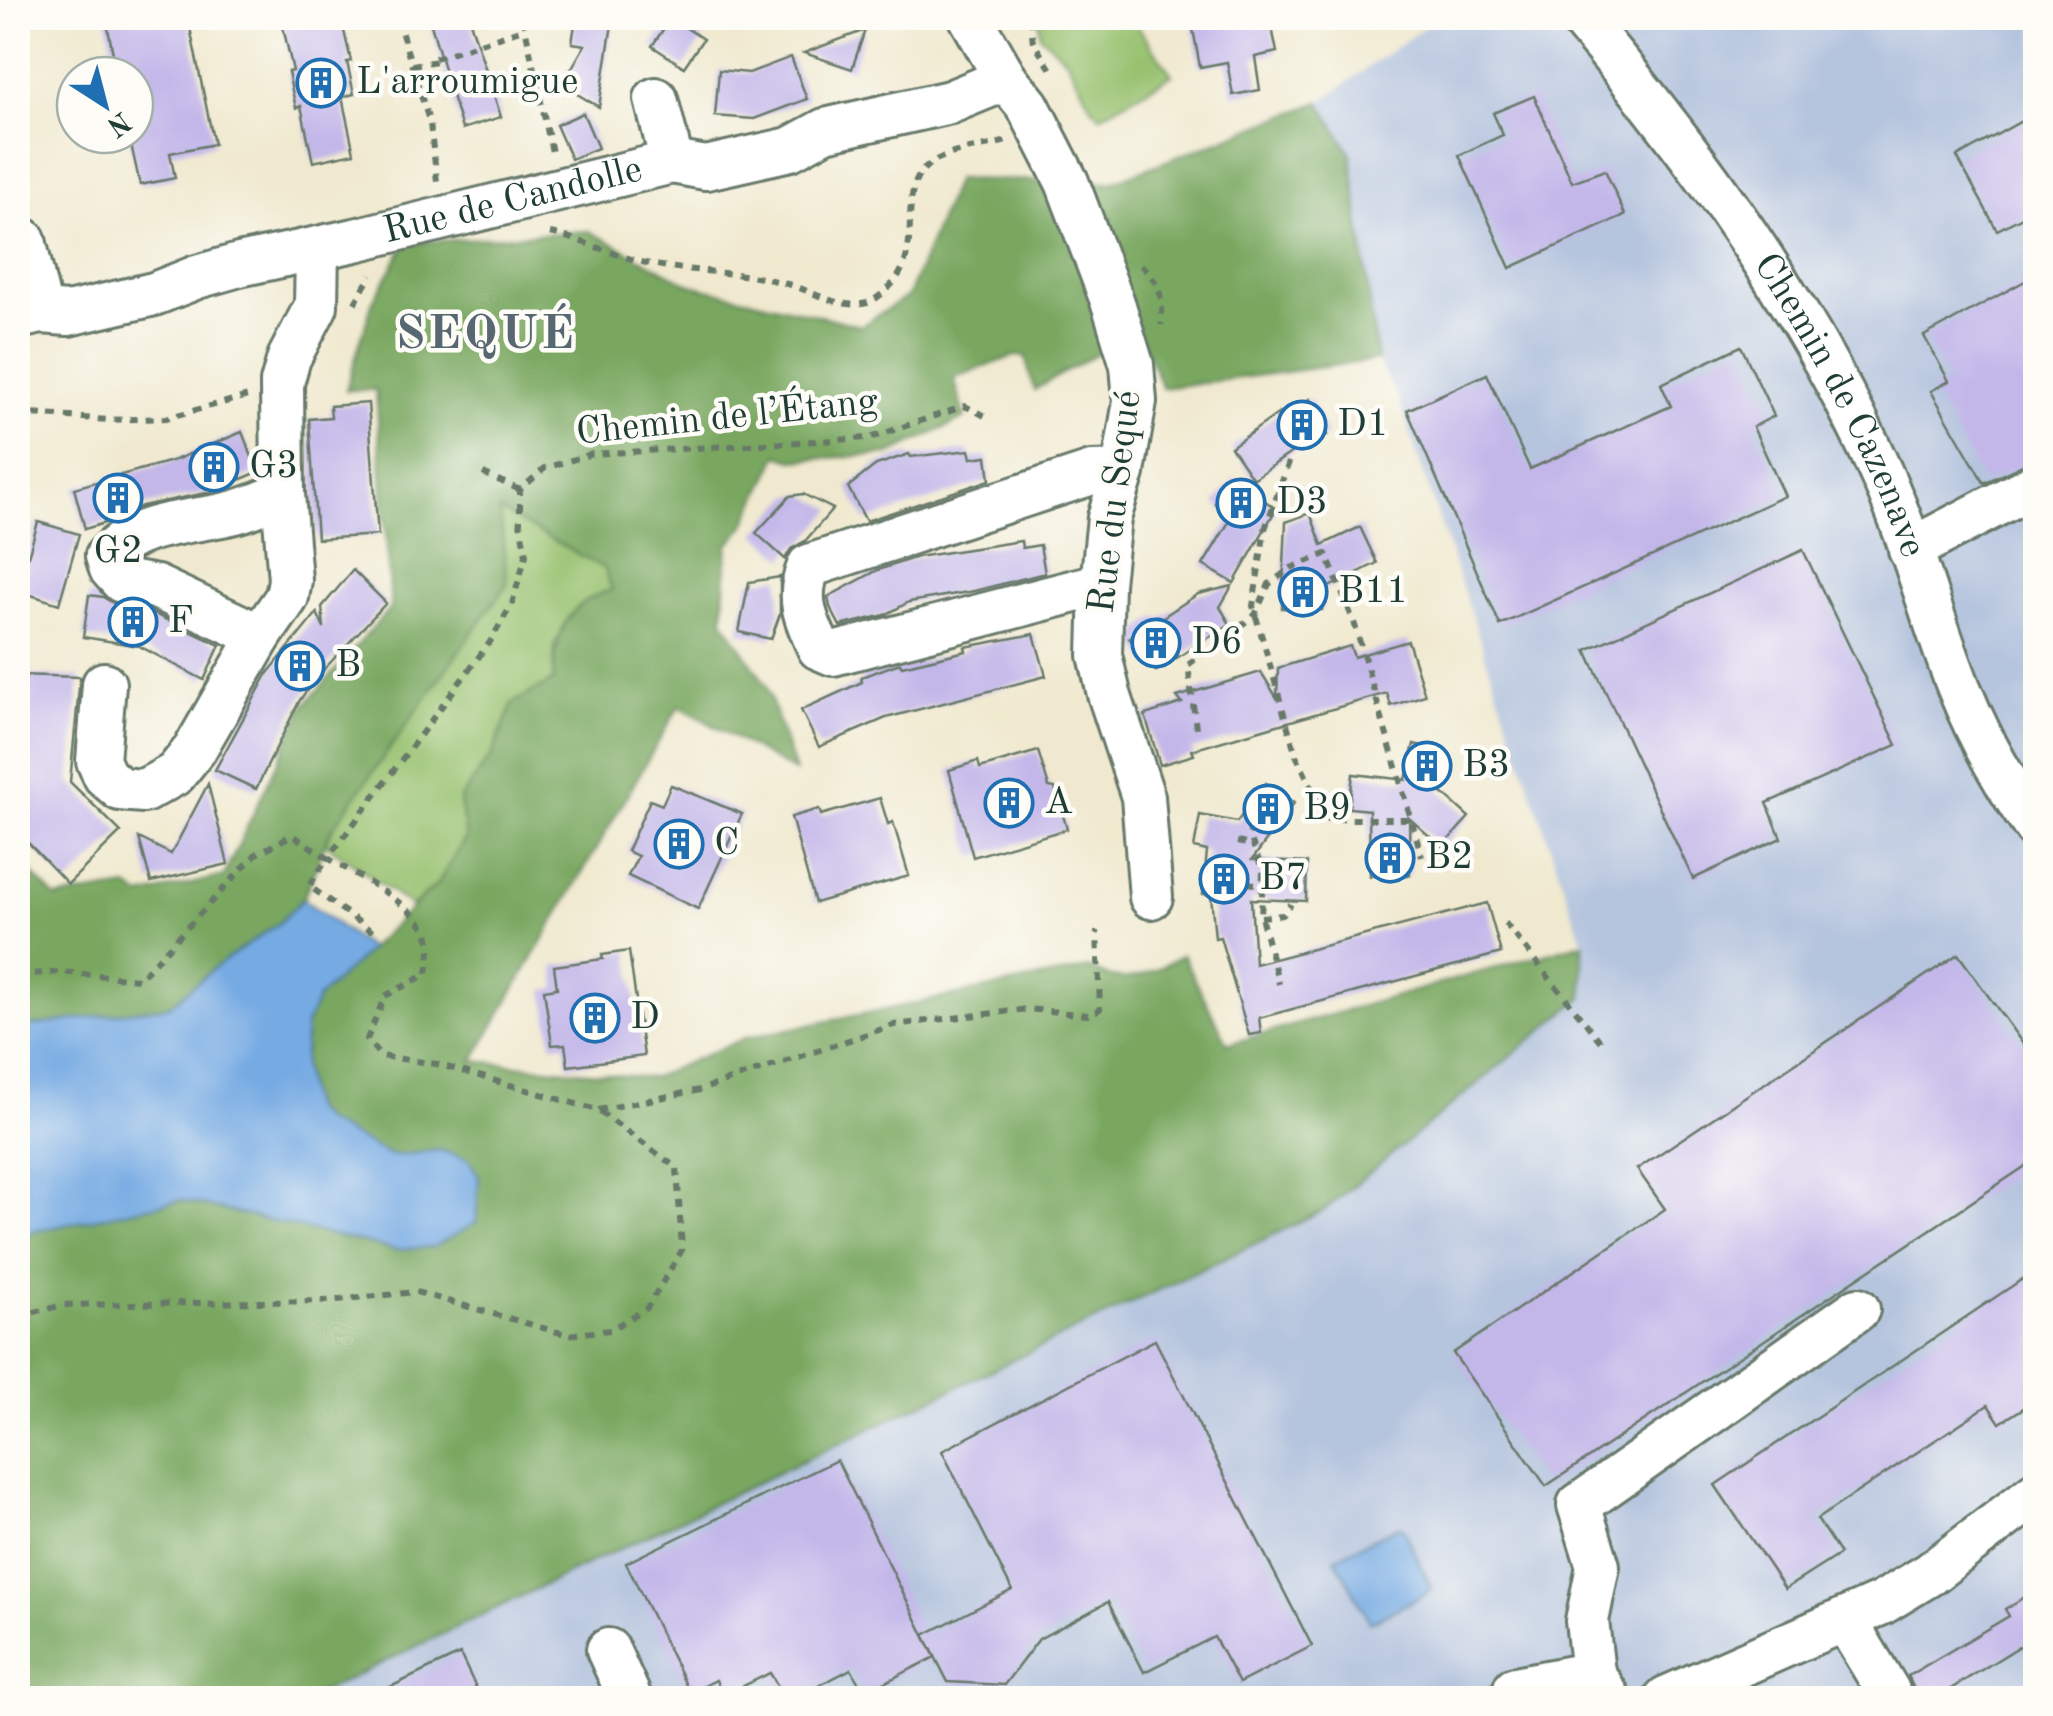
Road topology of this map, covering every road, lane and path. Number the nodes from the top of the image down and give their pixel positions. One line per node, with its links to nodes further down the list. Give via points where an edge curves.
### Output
1 (396, 18): 7 (path)
2 (522, 18): 6 (path)
3 (970, 18): 8 (street, Rue du Sequé)
4 (1030, 18): 10 (path, via 1033,42 1058,82 1061,101)
5 (1581, 18): 30 (street, Chemin de Cazenave, via 1672,130 1771,271 1862,432)
6 (526, 28): 7 (path); 12 (path)
7 (412, 65): 13 (path, via 430,124)
8 (1006, 79): 10 (street, Rue du Sequé); 11 (street, Rue de Candolle, via 950,102 825,130 790,149 706,168)
9 (656, 98): 11 (street)
10 (1038, 126): 15 (path, via 1022,137 933,162 917,176 903,270 870,303 848,305 736,273 614,256); 26 (street, Rue du Sequé, via 1067,182 1132,365 1134,401)
11 (672, 162): 12 (street, Rue de Candolle)
12 (560, 190): 13 (street, Rue de Candolle); 15 (path)
13 (442, 220): 17 (street, Rue de Candolle)
14 (540, 230): 15 (path)
15 (568, 236)
16 (24, 240): 19 (street)
17 (317, 249): 19 (street, Rue de Candolle, via 239,264 68,314); 21 (street, via 316,306)
18 (384, 265): 20 (path)
19 (29, 314)
20 (348, 314)
21 (282, 383): 22 (path, via 166,418); 29 (street)
22 (18, 413)
23 (991, 419): 28 (path, Chemin de l’Étang, via 965,406 870,438 592,454 545,468)
24 (1290, 462): 32 (path, via 1266,529)
25 (484, 472): 28 (path)
26 (1123, 472): 31 (street, Rue du Sequé); 31 (street, via 1092,473 808,566 802,610 818,648 833,654)
27 (2036, 484): 30 (street)
28 (520, 490): 42 (path, via 526,556 512,604)
29 (283, 494): 33 (street, via 290,580 278,614); 33 (street, via 236,512 150,530 118,543 107,556 122,581 156,586)
30 (1910, 550): 38 (street, Chemin de Cazenave, via 1979,735)
31 (1102, 584): 45 (street, Rue du Sequé, via 1100,654 1142,797)
32 (1255, 616): 35 (path, via 1188,664); 36 (path, via 1296,755 1327,819); 36 (path, via 1269,584 1326,554 1354,622)
33 (260, 636): 34 (street, via 195,750 174,774 144,791 120,790 98,761)
34 (104, 684)
35 (1196, 728)
36 (1411, 819): 41 (path)
37 (1253, 827): 40 (path)
38 (2036, 828)
39 (1238, 842): 40 (path)
40 (1253, 845): 44 (path)
41 (1422, 857)
42 (328, 858): 50 (path, via 309,886); 51 (path, via 292,835 255,856 139,980); 54 (path, via 411,912 430,941 427,974 386,996 367,1039 380,1056 438,1064)
43 (1247, 883): 44 (path)
44 (1262, 885): 47 (path)
45 (1151, 897)
46 (1291, 904): 47 (path, via 1283,915)
47 (1261, 917): 52 (path)
48 (1506, 923): 53 (path)
49 (1096, 931): 54 (path, via 1100,1009 1088,1015 1028,1009 894,1024 700,1090)
50 (377, 935)
51 (18, 975)
52 (1278, 984)
53 (1605, 1047)
54 (597, 1110): 56 (path, via 677,1168 682,1250 647,1308 610,1330 568,1335 416,1292 326,1301 64,1304)
55 (1858, 1309): 60 (street, via 1578,1505 1598,1566 1587,1620)
56 (18, 1316)
57 (2036, 1493): 58 (street, via 1930,1574)
58 (1845, 1620): 62 (street); 64 (street)
59 (608, 1650): 63 (street)
60 (1601, 1686): 61 (street)
61 (1514, 1688)
62 (1888, 1691)
63 (630, 1698)
64 (1666, 1698)

